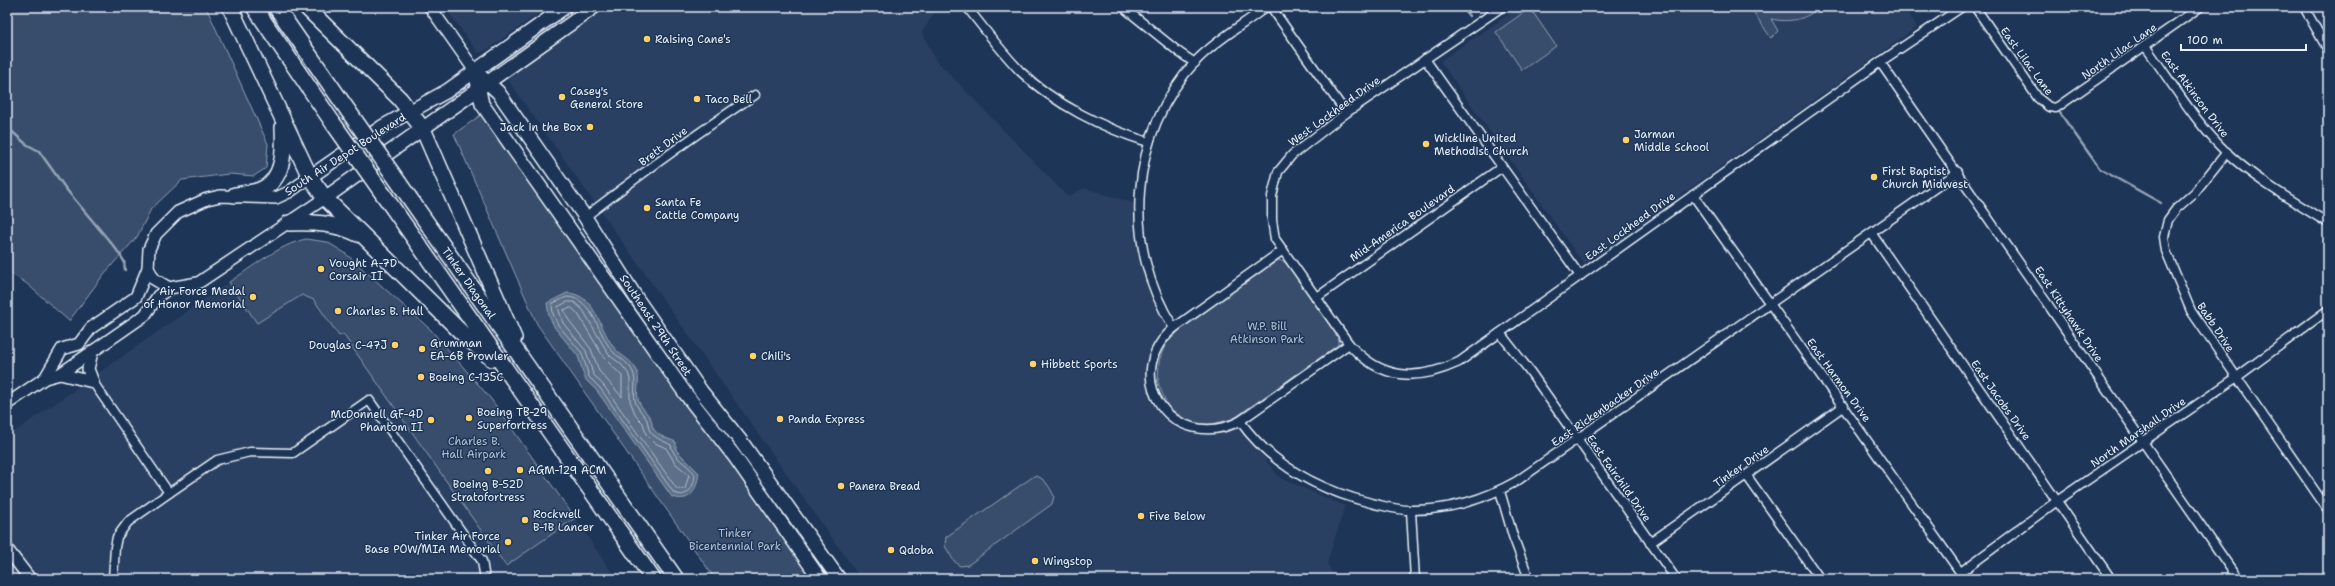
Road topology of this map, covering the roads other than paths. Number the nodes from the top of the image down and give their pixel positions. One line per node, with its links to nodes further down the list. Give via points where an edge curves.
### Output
1 (230, 7): 28 (highway)
2 (254, 7): 56 (highway, Tinker Diagonal, bridge)
3 (276, 7): 54 (highway, Tinker Diagonal, bridge)
4 (306, 7): 26 (highway)
5 (430, 7): 22 (main road, Southeast 29th Street)
6 (565, 7): 22 (main road, South Air Depot Boulevard)
7 (594, 7): 23 (main road, South Air Depot Boulevard)
8 (967, 7): 30 (street, via 1021,72 1049,94 1093,120)
9 (1123, 7): 21 (street)
10 (1266, 7): 21 (street, via 1206,51)
11 (1271, 7): 27 (street)
12 (1502, 7): 19 (street, West Lockheed Drive)
13 (1962, 7): 20 (street, East Lockheed Drive)
14 (1975, 7): 25 (street, East Lilac Lane, via 2038,98)
15 (2200, 7): 17 (street, North Lilac Lane)
16 (2304, 7): 18 (street)
17 (2145, 46): 25 (street, North Lilac Lane, via 2064,104 2056,108); 31 (street, East Atkinson Drive, via 2209,134)
18 (2328, 50)
19 (1425, 59): 27 (street, West Lockheed Drive); 32 (street)
20 (1880, 62): 33 (street, East Kittyhawk Drive); 36 (street, East Lockheed Drive)
21 (1195, 63): 30 (street, via 1163,109)
22 (475, 71): 23 (main road, Southeast 29th Street); 26 (main road, South Air Depot Boulevard, via 447,91)
23 (483, 85): 29 (main road, South Air Depot Boulevard); 38 (main road, Southeast 29th Street, via 498,92); 79 (main road, Southeast 29th Street, via 482,104 569,230)
24 (755, 95): 38 (street, Brett Drive, via 686,141)
25 (2048, 107)
26 (410, 111): 29 (highway); 34 (main road, South Air Depot Boulevard, via 382,127)
27 (1346, 114): 43 (street, West Lockheed Drive, via 1302,147 1278,172 1272,196 1272,220 1275,239)
28 (283, 120): 34 (highway); 35 (highway, via 285,152 275,177 259,190)
29 (423, 129): 37 (main road, South Air Depot Boulevard); 54 (highway)
30 (1148, 142): 50 (street, via 1140,178 1140,241 1153,287)
31 (2227, 152): 40 (street, East Atkinson Drive, via 2258,177); 57 (street, Babb Drive, via 2195,192 2176,208 2168,220 2164,237 2166,251 2191,311)
32 (1502, 167): 45 (street); 47 (street, Mid-America Boulevard)
33 (1958, 172): 41 (street, East Rickenbacker Drive); 64 (street, East Kittyhawk Drive)
34 (310, 177): 35 (main road, South Air Depot Boulevard, via 276,198 259,199); 37 (highway)
35 (235, 195): 44 (main road, South Air Depot Boulevard, via 207,199 178,212 156,234 149,249)
36 (1693, 195): 45 (street, East Lockheed Drive); 48 (street, East Harmon Drive)
37 (325, 198): 39 (main road, South Air Depot Boulevard); 42 (highway)
38 (585, 217): 80 (main road, Southeast 29th Street, via 637,299 701,391 740,440)
39 (289, 223): 42 (highway, via 313,222 332,225); 46 (main road, South Air Depot Boulevard, via 198,283)
40 (2328, 223)
41 (1872, 234): 48 (street, East Rickenbacker Drive); 68 (street, East Jacobs Drive)
42 (364, 237): 56 (highway, via 464,335)
43 (1283, 250): 47 (street, West Lockheed Drive); 50 (street)
44 (148, 268): 46 (main road, via 154,280); 58 (main road, South Air Depot Boulevard, via 136,297 91,328 80,344 62,349)
45 (1580, 276): 51 (street, East Lockheed Drive)
46 (169, 288): 53 (main road, South Air Depot Boulevard, via 158,296 145,316)
47 (1316, 298): 52 (street, East Lockheed Drive)
48 (1770, 303): 61 (street, East Harmon Drive); 63 (street, East Rickenbacker Drive)
49 (2328, 310): 57 (street, North Marshall Drive)
50 (1174, 328): 62 (street, via 1162,340 1152,367 1152,384 1162,407 1174,419 1196,429 1218,430)
51 (1500, 333): 52 (street, East Lockheed Drive, via 1459,362 1424,375 1406,376 1381,370 1362,359); 63 (street, East Fairchild Drive)
52 (1349, 344): 62 (street)
53 (92, 352): 55 (main road, South Air Depot Boulevard); 59 (main road, via 88,369)
54 (524, 363): 78 (highway, Tinker Diagonal)
55 (60, 374): 58 (main road, South Air Depot Boulevard); 59 (main road)
56 (509, 374): 77 (highway, Tinker Diagonal)
57 (2237, 376): 64 (street, North Marshall Drive); 69 (street, Babb Drive)
58 (45, 378): 60 (main road, South Air Depot Boulevard)
59 (93, 382): 67 (street)
60 (7, 404)
61 (1844, 406): 65 (street, Tinker Drive); 73 (street, East Harmon Drive)
62 (1240, 421): 70 (street, East Rickenbacker Drive, via 1259,445 1278,461 1312,482 1348,497)
63 (1578, 440): 66 (street, East Rickenbacker Drive); 71 (street, East Fairchild Drive)
64 (2144, 442): 68 (street, North Marshall Drive); 86 (street, East Kittyhawk Drive)
65 (1748, 476): 71 (street, Tinker Drive); 84 (street)
66 (1500, 491): 70 (street, East Rickenbacker Drive, via 1442,508); 82 (street)
67 (169, 493): 75 (street, via 128,522 117,537 114,547); 76 (street, via 217,460 250,452 293,454 369,400 482,561)
68 (2057, 501): 73 (street, North Marshall Drive); 85 (street, East Jacobs Drive)
69 (2327, 508)
70 (1411, 511): 81 (street)
71 (1650, 543): 83 (street, East Fairchild Drive)
72 (7, 549): 74 (main road)
73 (1963, 576)
74 (30, 579)
75 (113, 579)
76 (485, 579)
77 (653, 579)
78 (676, 579)
79 (820, 579)
80 (838, 579)
81 (1415, 579)
82 (1529, 579)
83 (1676, 579)
84 (1820, 579)
85 (2111, 579)
86 (2238, 579)

